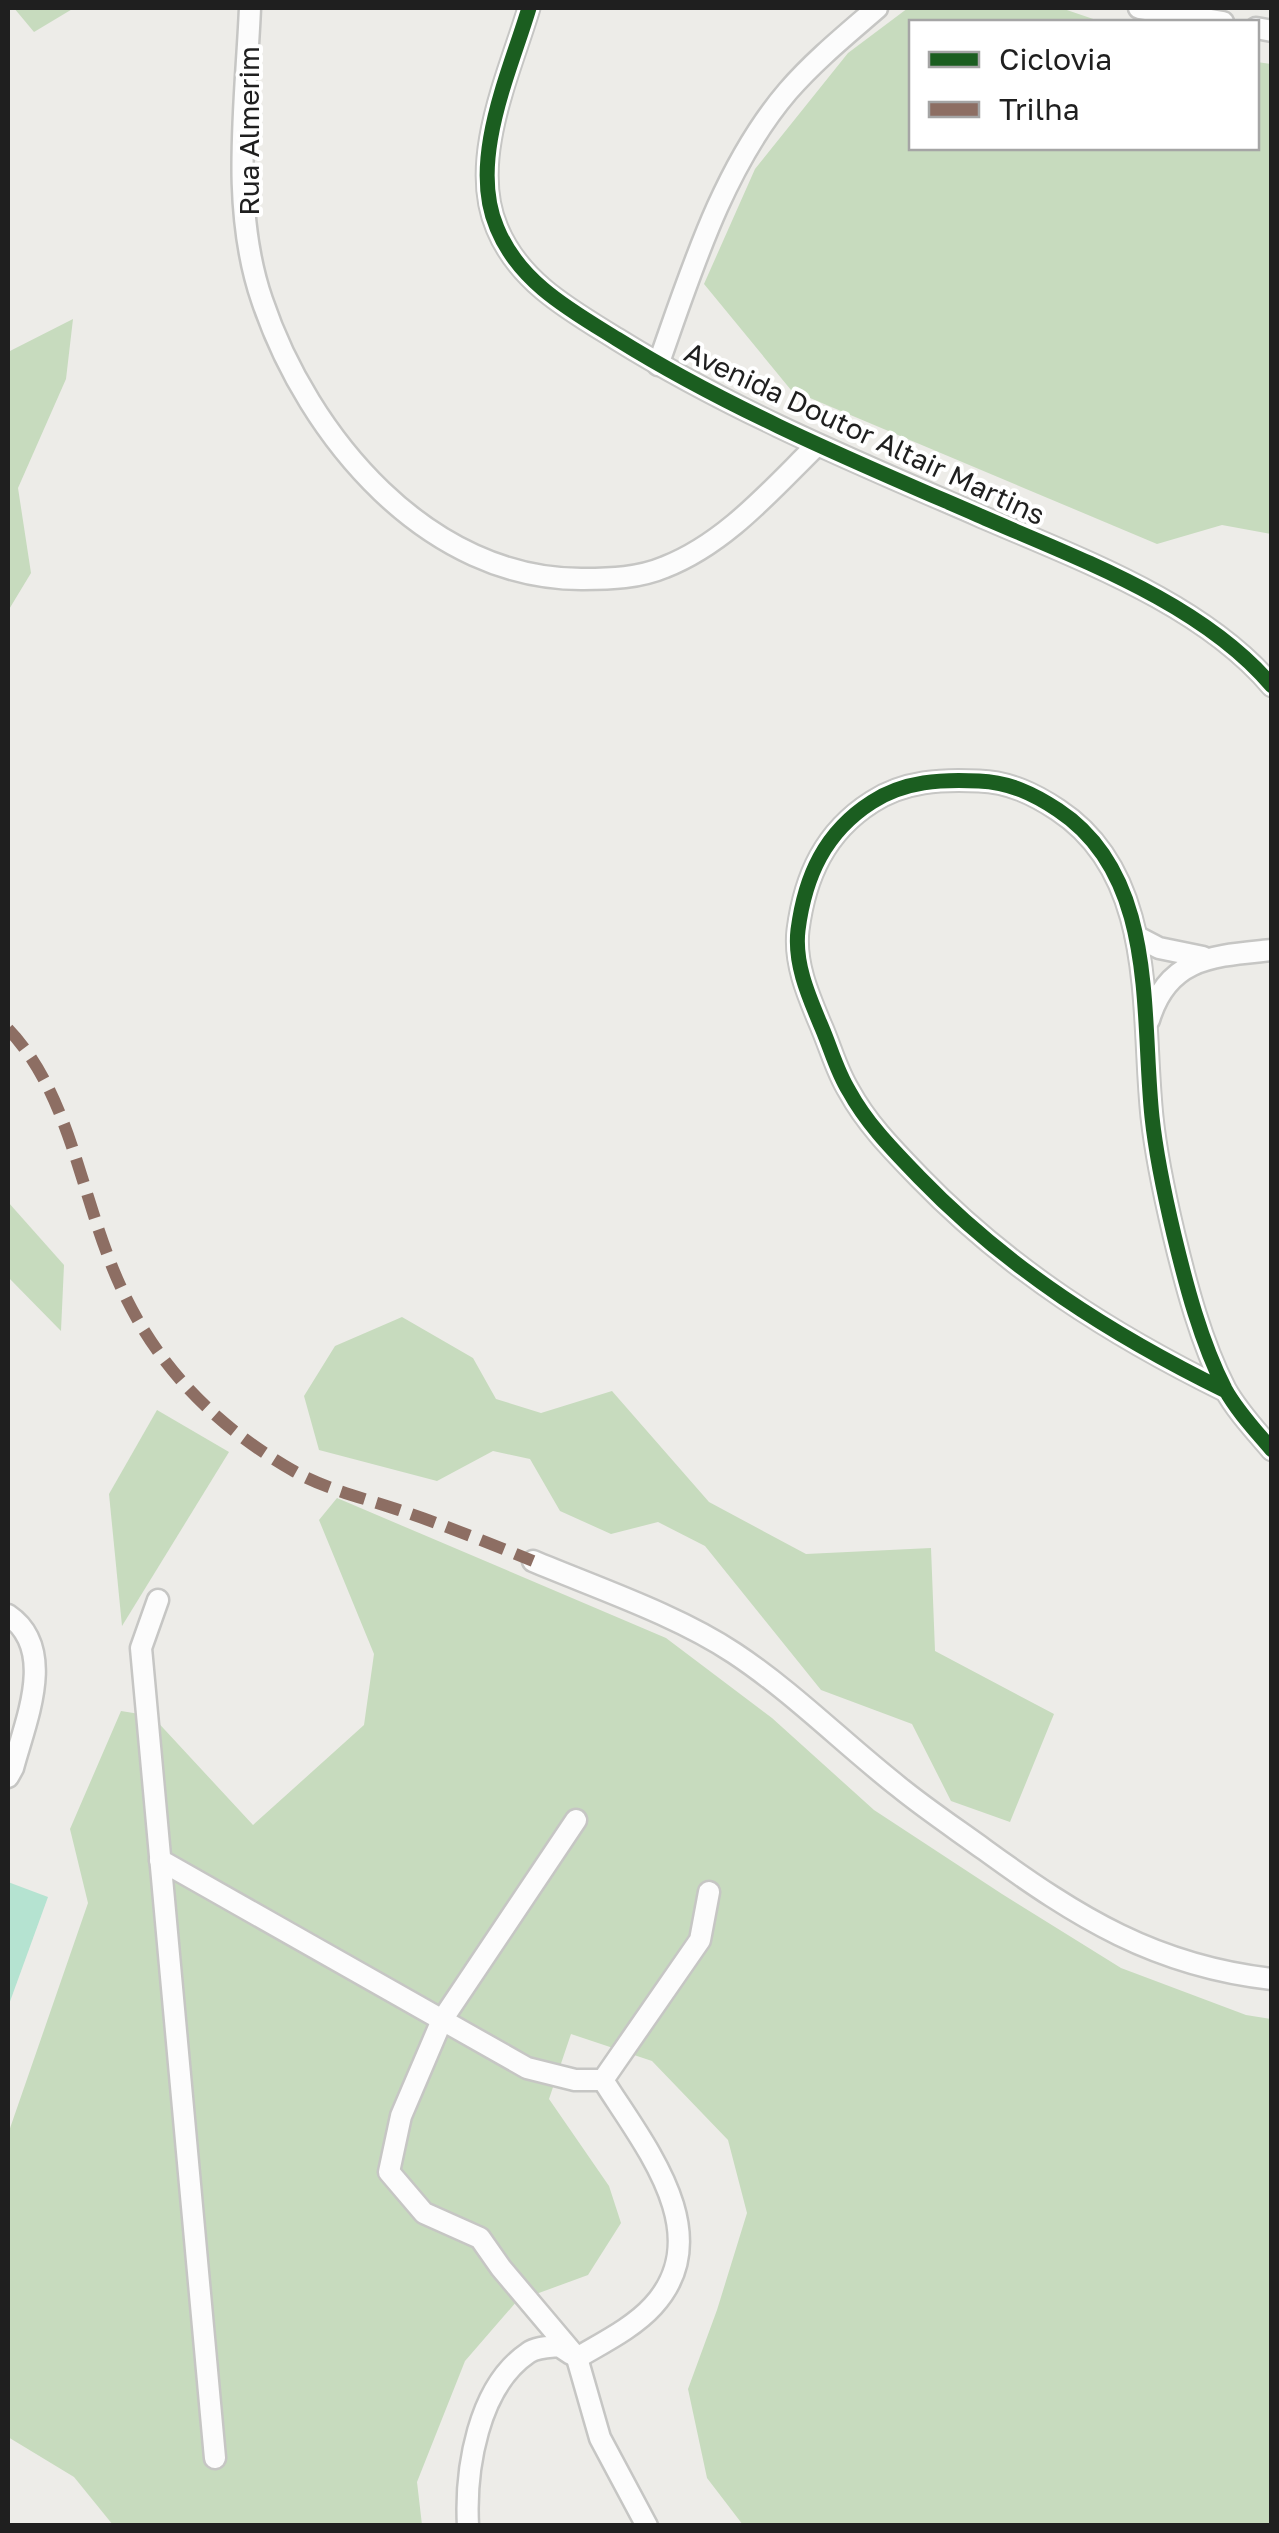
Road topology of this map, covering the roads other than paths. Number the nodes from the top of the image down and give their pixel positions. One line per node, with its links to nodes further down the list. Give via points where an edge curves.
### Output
1 (250, 8): 7 (street, Rua Almerim, via 242,137 246,220 260,298 324,424 374,484 420,524 459,549 528,574 559,580 636,576 706,546)
2 (529, 8): 6 (street, Avenida Doutor Altair Martins, via 495,113 487,177 496,226 520,267 556,302)
3 (878, 8): 6 (street, via 786,94 742,160 714,211)
4 (1139, 8): 5 (street)
5 (1211, 20)
6 (658, 365): 7 (street, Avenida Doutor Altair Martins)
7 (817, 445): 8 (street, Avenida Doutor Altair Martins, via 1114,575 1182,613)
8 (1272, 686)
9 (1136, 936): 11 (street); 12 (street); 13 (street, via 1117,875 1072,820 999,782 949,780 886,793 852,815 820,852 803,894 797,943 804,985 847,1088 884,1142 952,1210 1066,1302)
10 (1272, 950): 11 (street)
11 (1203, 957): 12 (street, via 1160,992)
12 (1146, 1032): 13 (street, via 1152,1119 1174,1235)
13 (1226, 1391): 14 (street)
14 (1272, 1450)
15 (534, 1561): 22 (street, via 730,1650 900,1788 1040,1890 1116,1936 1179,1961)
16 (158, 1600): 20 (street, via 140,1648)
17 (8, 1615): 18 (street, via 28,1638 35,1668)
18 (8, 1777)
19 (576, 1820): 23 (street)
20 (160, 1860): 23 (street); 26 (street)
21 (709, 1892): 24 (street, via 700,1940)
22 (1272, 1979)
23 (442, 2020): 24 (street, via 526,2068); 25 (street, via 401,2116 389,2172 424,2212 480,2238)
24 (603, 2080): 25 (street, via 665,2179 680,2228 676,2271 653,2306)
25 (577, 2358): 27 (street, via 558,2346 531,2350 502,2378 481,2422 466,2494); 28 (street, via 600,2438)
26 (216, 2458)
27 (468, 2526)
28 (647, 2526)

